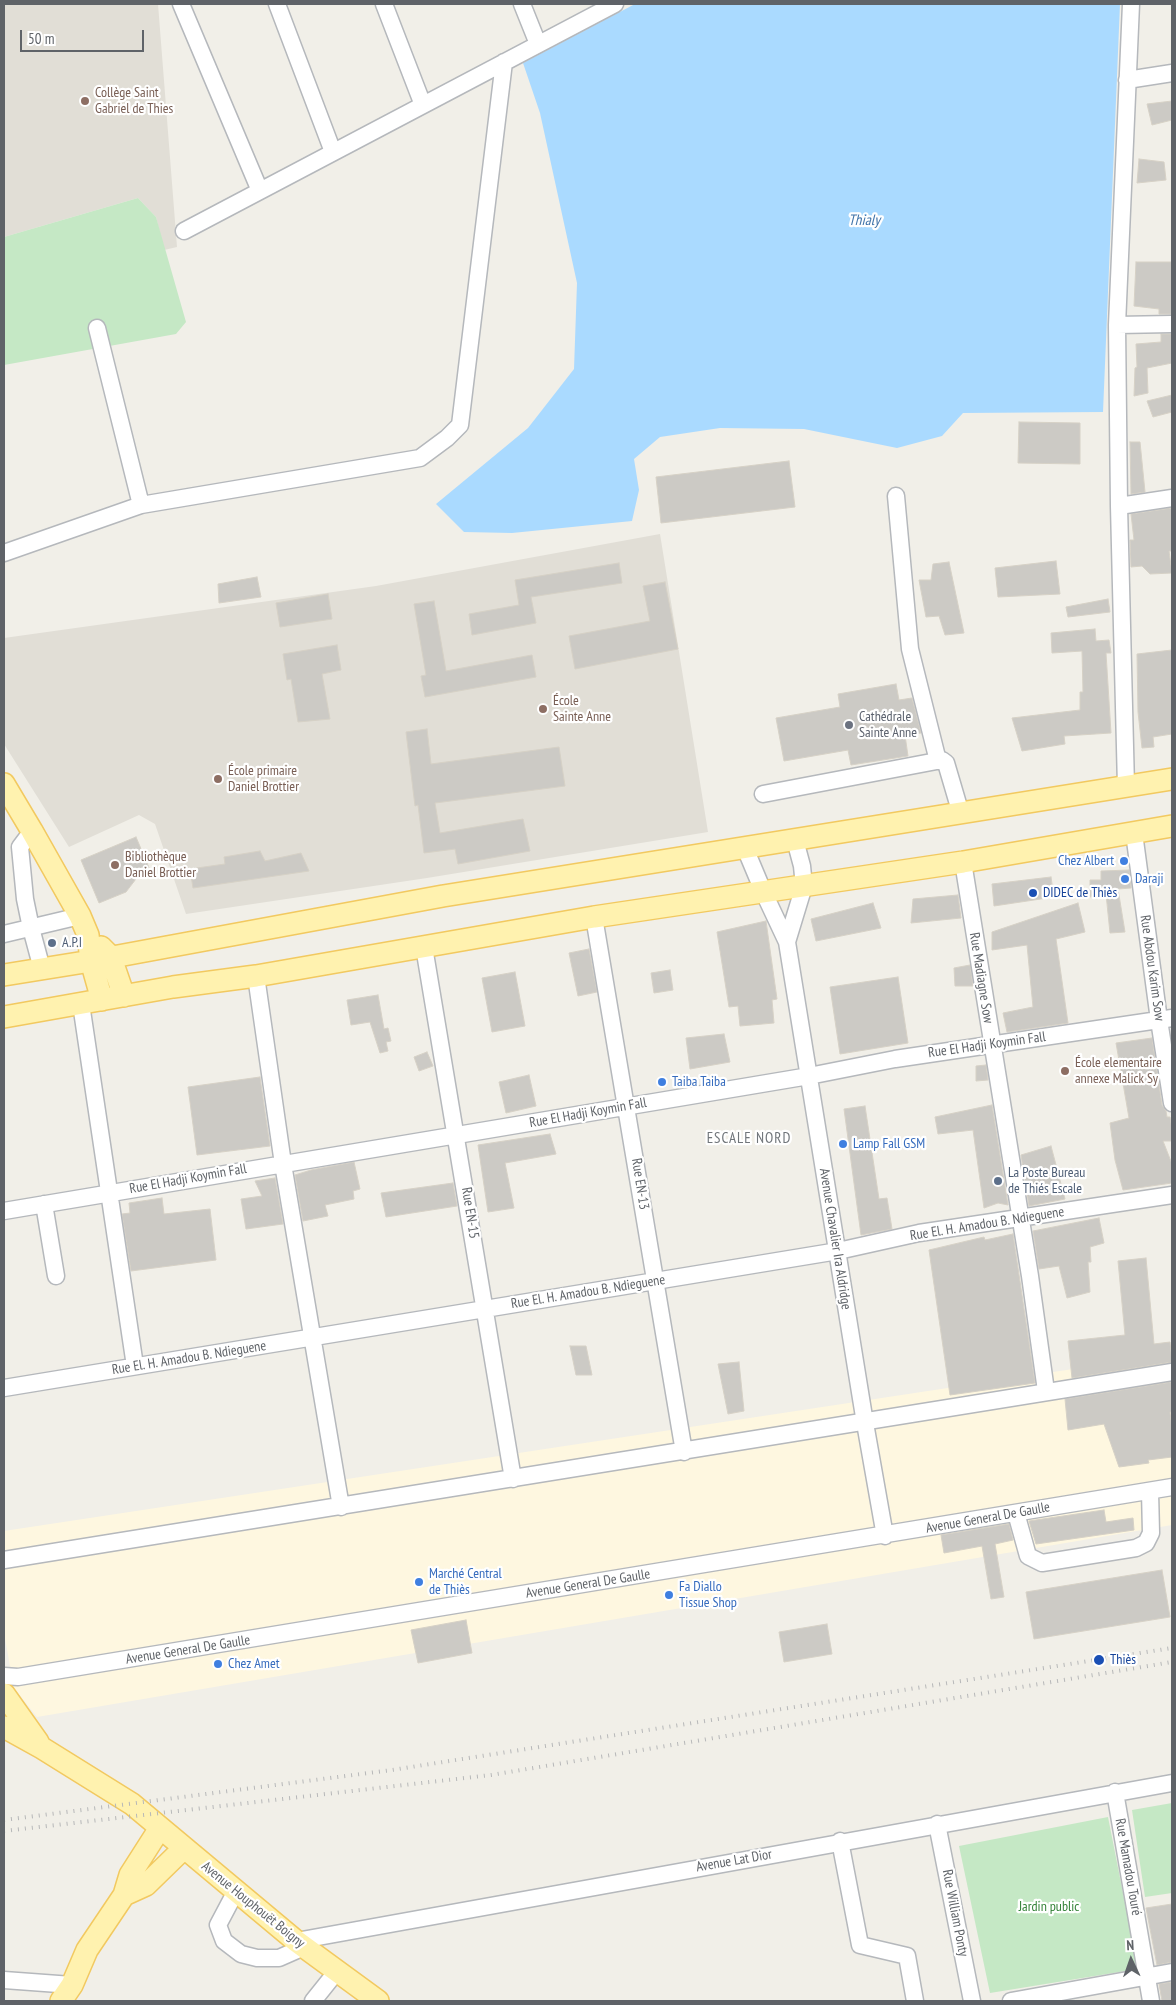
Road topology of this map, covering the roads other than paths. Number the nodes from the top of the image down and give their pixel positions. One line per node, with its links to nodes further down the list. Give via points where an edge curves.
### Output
1 (181, 4): 13 (street)
2 (277, 4): 12 (street)
3 (384, 4): 11 (street)
4 (522, 4): 7 (street)
5 (615, 4): 7 (street)
6 (1131, 4): 10 (street)
7 (538, 44): 8 (street)
8 (504, 62): 11 (street); 20 (street, via 460,425 420,458)
9 (1172, 73): 10 (street)
10 (1127, 80): 16 (street)
11 (423, 105): 12 (street)
12 (333, 152): 13 (street)
13 (260, 191): 14 (street)
14 (184, 231)
15 (1172, 324): 16 (street)
16 (1117, 325): 21 (street)
17 (97, 328): 20 (street)
18 (896, 496): 23 (street, via 910,649)
19 (1172, 498): 21 (street)
20 (141, 504): 22 (street)
21 (1118, 506): 26 (street)
22 (4, 553)
23 (938, 761): 27 (street); 28 (street, via 946,762)
24 (1172, 779): 26 (main road)
25 (4, 784): 30 (main road)
26 (1126, 787): 28 (main road)
27 (763, 794)
28 (961, 814): 32 (main road)
29 (1172, 826): 31 (main road)
30 (32, 831): 38 (main road); 39 (street, via 20,847)
31 (1134, 833): 34 (main road); 50 (street, Rue Abdou Karim Sow)
32 (795, 840): 33 (main road); 35 (street)
33 (745, 848): 36 (street); 43 (main road, via 443,896)
34 (963, 862): 35 (main road); 51 (street, Rue Madiagne Sow)
35 (804, 886): 36 (main road); 41 (street)
36 (763, 891): 37 (main road); 41 (street)
37 (594, 917): 42 (main road); 54 (street, Rue EN-13)
38 (84, 926): 39 (street); 43 (main road)
39 (31, 928): 40 (street); 44 (street)
40 (4, 934)
41 (787, 942): 52 (street, Avenue Chavalier Ira Aldridge)
42 (424, 947): 46 (main road); 55 (street, Rue EN-15)
43 (100, 959): 44 (main road); 47 (main road, via 118,973); 48 (main road)
44 (42, 969): 45 (main road)
45 (4, 975)
46 (256, 976): 47 (main road); 56 (street)
47 (124, 996): 48 (main road)
48 (91, 1002): 49 (main road); 57 (street)
49 (4, 1017)
50 (1165, 1019): 51 (street, Rue El Hadji Koymin Fall); 53 (street, Rue Abdou Karim Sow)
51 (992, 1044): 52 (street, Rue El Hadji Koymin Fall); 61 (street, Rue Madiagne Sow)
52 (809, 1076): 54 (street, Rue El Hadji Koymin Fall); 62 (street, Avenue Chavalier Ira Aldridge)
53 (1172, 1103)
54 (627, 1106): 55 (street, Rue El Hadji Koymin Fall); 64 (street, Rue EN-13)
55 (457, 1135): 56 (street, Rue El Hadji Koymin Fall); 65 (street, Rue EN-15)
56 (283, 1164): 57 (street, Rue El Hadji Koymin Fall); 66 (street)
57 (109, 1193): 59 (street, Rue El Hadji Koymin Fall); 67 (street)
58 (1172, 1195): 61 (street, Rue El. H. Amadou B. Ndieguene)
59 (44, 1204): 60 (street, Rue El Hadji Koymin Fall); 63 (street)
60 (4, 1211)
61 (1020, 1219): 62 (street, Rue El. H. Amadou B. Ndieguene, via 919,1233); 70 (street, Rue Madiagne Sow)
62 (838, 1252): 64 (street, Rue El. H. Amadou B. Ndieguene); 71 (street, Avenue Chavalier Ira Aldridge)
63 (56, 1276)
64 (656, 1281): 65 (street, Rue El. H. Amadou B. Ndieguene); 72 (street, Rue EN-13)
65 (486, 1309): 66 (street, Rue El. H. Amadou B. Ndieguene); 73 (street, Rue EN-15)
66 (313, 1337): 67 (street, Rue El. H. Amadou B. Ndieguene); 76 (street)
67 (135, 1366): 69 (street, Rue El. H. Amadou B. Ndieguene)
68 (1172, 1372): 70 (street)
69 (4, 1388)
70 (1046, 1391): 71 (street)
71 (865, 1423): 72 (street); 78 (street, Avenue Chavalier Ira Aldridge)
72 (684, 1452): 73 (street)
73 (513, 1479): 76 (street)
74 (1172, 1487): 75 (street, Avenue General De Gaulle)
75 (1150, 1491): 77 (street, Avenue General De Gaulle); 77 (street, via 1151,1533 1146,1543 1136,1548 1042,1563 1028,1556)
76 (341, 1507): 79 (street)
77 (1016, 1513): 78 (street, Avenue General De Gaulle)
78 (885, 1536): 80 (street, Avenue General De Gaulle, via 18,1678)
79 (4, 1560)
80 (4, 1676)
81 (4, 1694): 83 (main road)
82 (4, 1727): 83 (main road, Avenue Houphouët Boigny)
83 (42, 1748): 87 (main road, Avenue Houphouët Boigny, via 132,1804)
84 (1172, 1783): 85 (street, Avenue Lat Dior)
85 (1115, 1792): 86 (street, Avenue Lat Dior); 95 (street, Rue Mamadou Touré)
86 (937, 1824): 88 (street, Avenue Lat Dior); 101 (street, Rue William Ponty)
87 (160, 1828): 89 (main road, Avenue Houphouët Boigny); 91 (main road, via 130,1875)
88 (840, 1842): 92 (street, Avenue Lat Dior); 100 (street, via 860,1945 907,1956)
89 (184, 1848): 90 (main road, Avenue Houphouët Boigny); 91 (main road, via 146,1885)
90 (236, 1891): 92 (main road, Avenue Houphouët Boigny); 92 (street, Avenue Lat Dior, via 218,1925 224,1941 241,1954 257,1958 279,1958)
91 (124, 1895): 97 (main road, via 87,1950)
92 (300, 1944): 93 (main road, Avenue Houphouët Boigny)
93 (337, 1971): 98 (street); 99 (main road, Avenue Houphouët Boigny)
94 (1172, 1972): 95 (street)
95 (1147, 1977): 102 (street); 103 (street, Rue Mamadou Touré)
96 (4, 1980): 97 (street)
97 (66, 1993)
98 (313, 2001)
99 (378, 2001)
100 (915, 2001)
101 (972, 2001)
102 (1011, 2001)
103 (1151, 2001)

